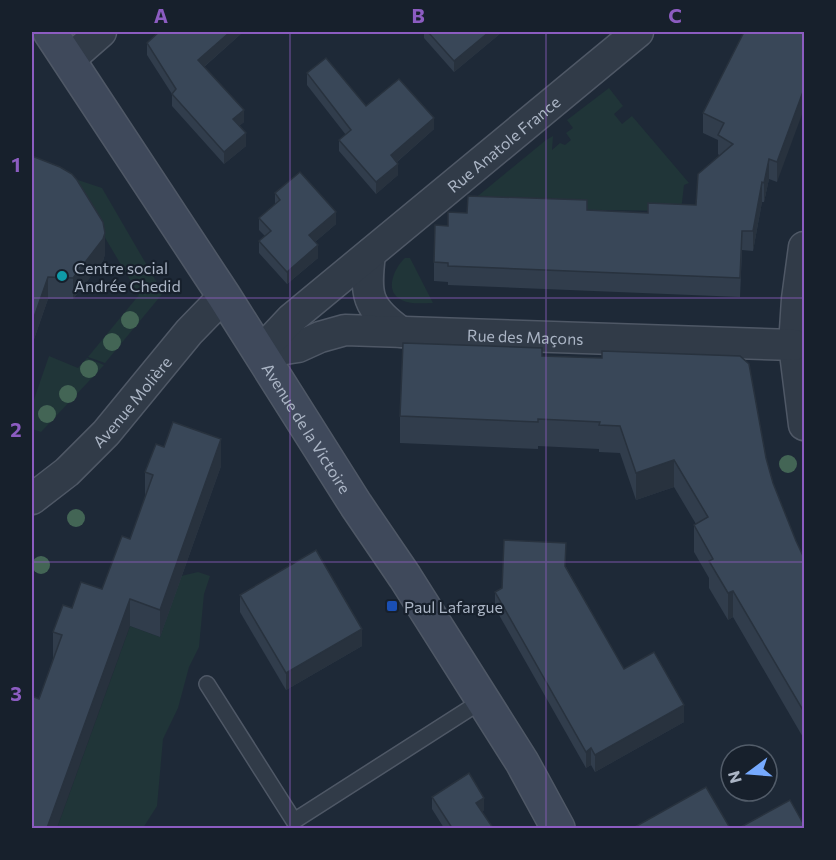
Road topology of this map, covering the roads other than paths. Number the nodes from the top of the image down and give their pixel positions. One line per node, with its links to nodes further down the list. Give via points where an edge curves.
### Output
1 (50, 32): 4 (street, Avenue de la Victoire)
2 (101, 32): 4 (street)
3 (638, 32): 6 (street, Rue Anatole France)
4 (69, 60): 7 (street, Avenue de la Victoire)
5 (804, 247): 9 (street)
6 (370, 254): 8 (street, via 368,294 379,313); 10 (street, Rue Anatole France, via 284,325)
7 (224, 296): 10 (street, Avenue de la Victoire); 12 (street, Avenue Molière, via 189,332 106,433 67,472)
8 (401, 332): 9 (street, Rue des Maçons); 10 (street, Rue des Maçons, via 345,330 298,347)
9 (794, 345): 11 (street)
10 (259, 353): 14 (street, Avenue de la Victoire)
11 (804, 425)
12 (32, 499)
13 (207, 684): 14 (lane, via 294,821)
14 (483, 700): 15 (street, Avenue de la Victoire)
15 (558, 828)

